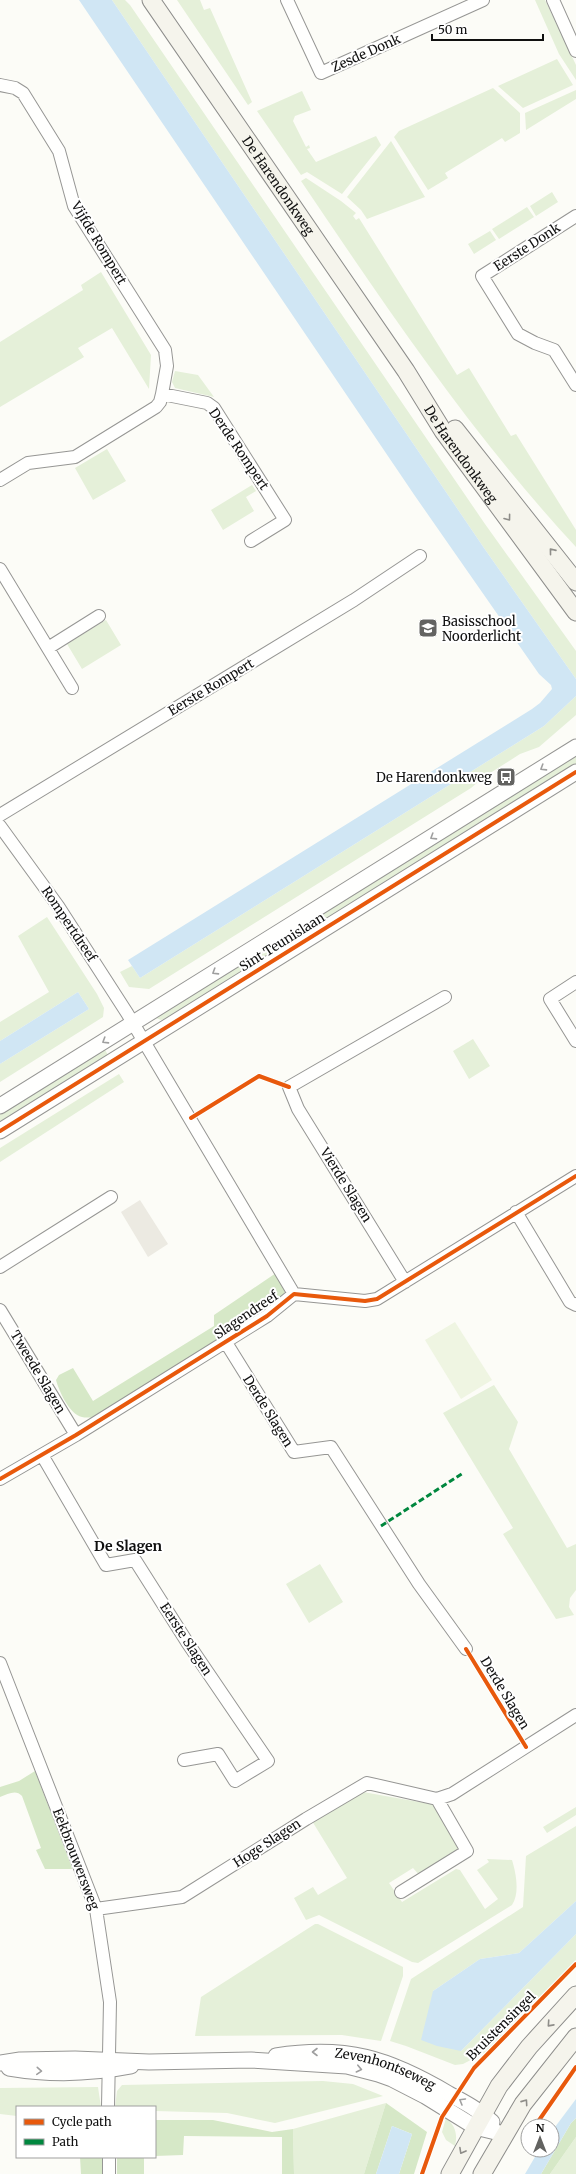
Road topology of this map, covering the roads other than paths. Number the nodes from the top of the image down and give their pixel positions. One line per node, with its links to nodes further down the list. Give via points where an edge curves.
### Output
1 (151, 0): 8 (main road, De Harendonkweg)
2 (287, 0): 3 (street, Zesde Donk, via 321,73)
3 (483, 0)
4 (553, 0): 5 (street)
5 (576, 51)
6 (0, 85): 10 (street, Vijfde Rompert, via 15,88 23,93 59,151 74,206 165,350 167,366)
7 (576, 216): 9 (street, Eerste Donk, via 482,276 518,334 554,350)
8 (406, 371): 15 (main road, De Harendonkweg, one-way to 8, via 452,424); 16 (main road, De Harendonkweg, one-way to 16, via 443,431)
9 (576, 385)
10 (162, 394): 11 (street, via 156,407 75,457 28,463); 12 (street, Derde Rompert, via 207,403 214,408 285,520)
11 (0, 480)
12 (251, 541)
13 (420, 556): 22 (street, Eerste Rompert, via 354,600)
14 (0, 570): 18 (street)
15 (576, 582)
16 (576, 612)
17 (99, 616): 18 (street)
18 (48, 648): 19 (street)
19 (72, 688)
20 (576, 747): 26 (street, Sint Teunislaan, one-way to 26)
21 (576, 772): 28 (street, Sint Teunislaan)
22 (0, 815)
23 (0, 826): 26 (street, Rompertdreef, via 58,906)
24 (576, 982): 27 (street, via 550,999)
25 (445, 997): 36 (street, Vierde Slagen, via 288,1087 298,1109)
26 (134, 1023): 28 (street); 30 (street, Sint Teunislaan, one-way to 30)
27 (572, 1027): 29 (street)
28 (144, 1041): 31 (street, Sint Teunislaan); 37 (street, Slagendreef)
29 (576, 1041)
30 (0, 1106)
31 (0, 1131)
32 (576, 1176): 34 (street, Slagendreef)
33 (111, 1197): 35 (street)
34 (516, 1212): 36 (street, Slagendreef); 38 (street, via 570,1302)
35 (0, 1267)
36 (405, 1282): 37 (street, Slagendreef, via 377,1299 365,1301)
37 (294, 1294): 40 (street, Slagendreef, via 267,1316)
38 (576, 1305)
39 (0, 1310): 41 (street, Tweede Slagen)
40 (225, 1341): 41 (street, Slagendreef); 44 (street, Derde Slagen, via 294,1452 331,1447 419,1584)
41 (76, 1435): 42 (street, Slagendreef)
42 (42, 1455): 43 (street, Slagendreef); 47 (street, Eerste Slagen, via 106,1565 135,1560 268,1761 235,1780 218,1754)
43 (0, 1480)
44 (466, 1649)
45 (0, 1663): 50 (street, Eekbrouwersweg)
46 (576, 1715): 48 (street, via 452,1794)
47 (184, 1760)
48 (437, 1799): 49 (street, via 467,1851); 50 (street, Hoge Slagen, via 367,1783 182,1898)
49 (401, 1892)
50 (96, 1909): 54 (street, Eekbrouwersweg, via 110,2002)
51 (576, 1995): 57 (main road, one-way to 57, via 529,2047 499,2086)
52 (576, 2037): 58 (main road, one-way to 52, via 546,2073)
53 (0, 2063): 54 (street, Zevenhontseweg, via 20,2060)
54 (109, 2065): 55 (street, Zevenhontseweg, one-way to 54, via 70,2073); 56 (street, Eekbrouwersweg); 57 (street, Zevenhontseweg, via 251,2060 347,2066 378,2074)
55 (0, 2066)
56 (108, 2106)
57 (479, 2120): 58 (street); 61 (main road, one-way to 61)
58 (504, 2134): 62 (main road)
59 (109, 2158): 60 (street)
60 (109, 2174)
61 (450, 2174)
62 (482, 2174)

